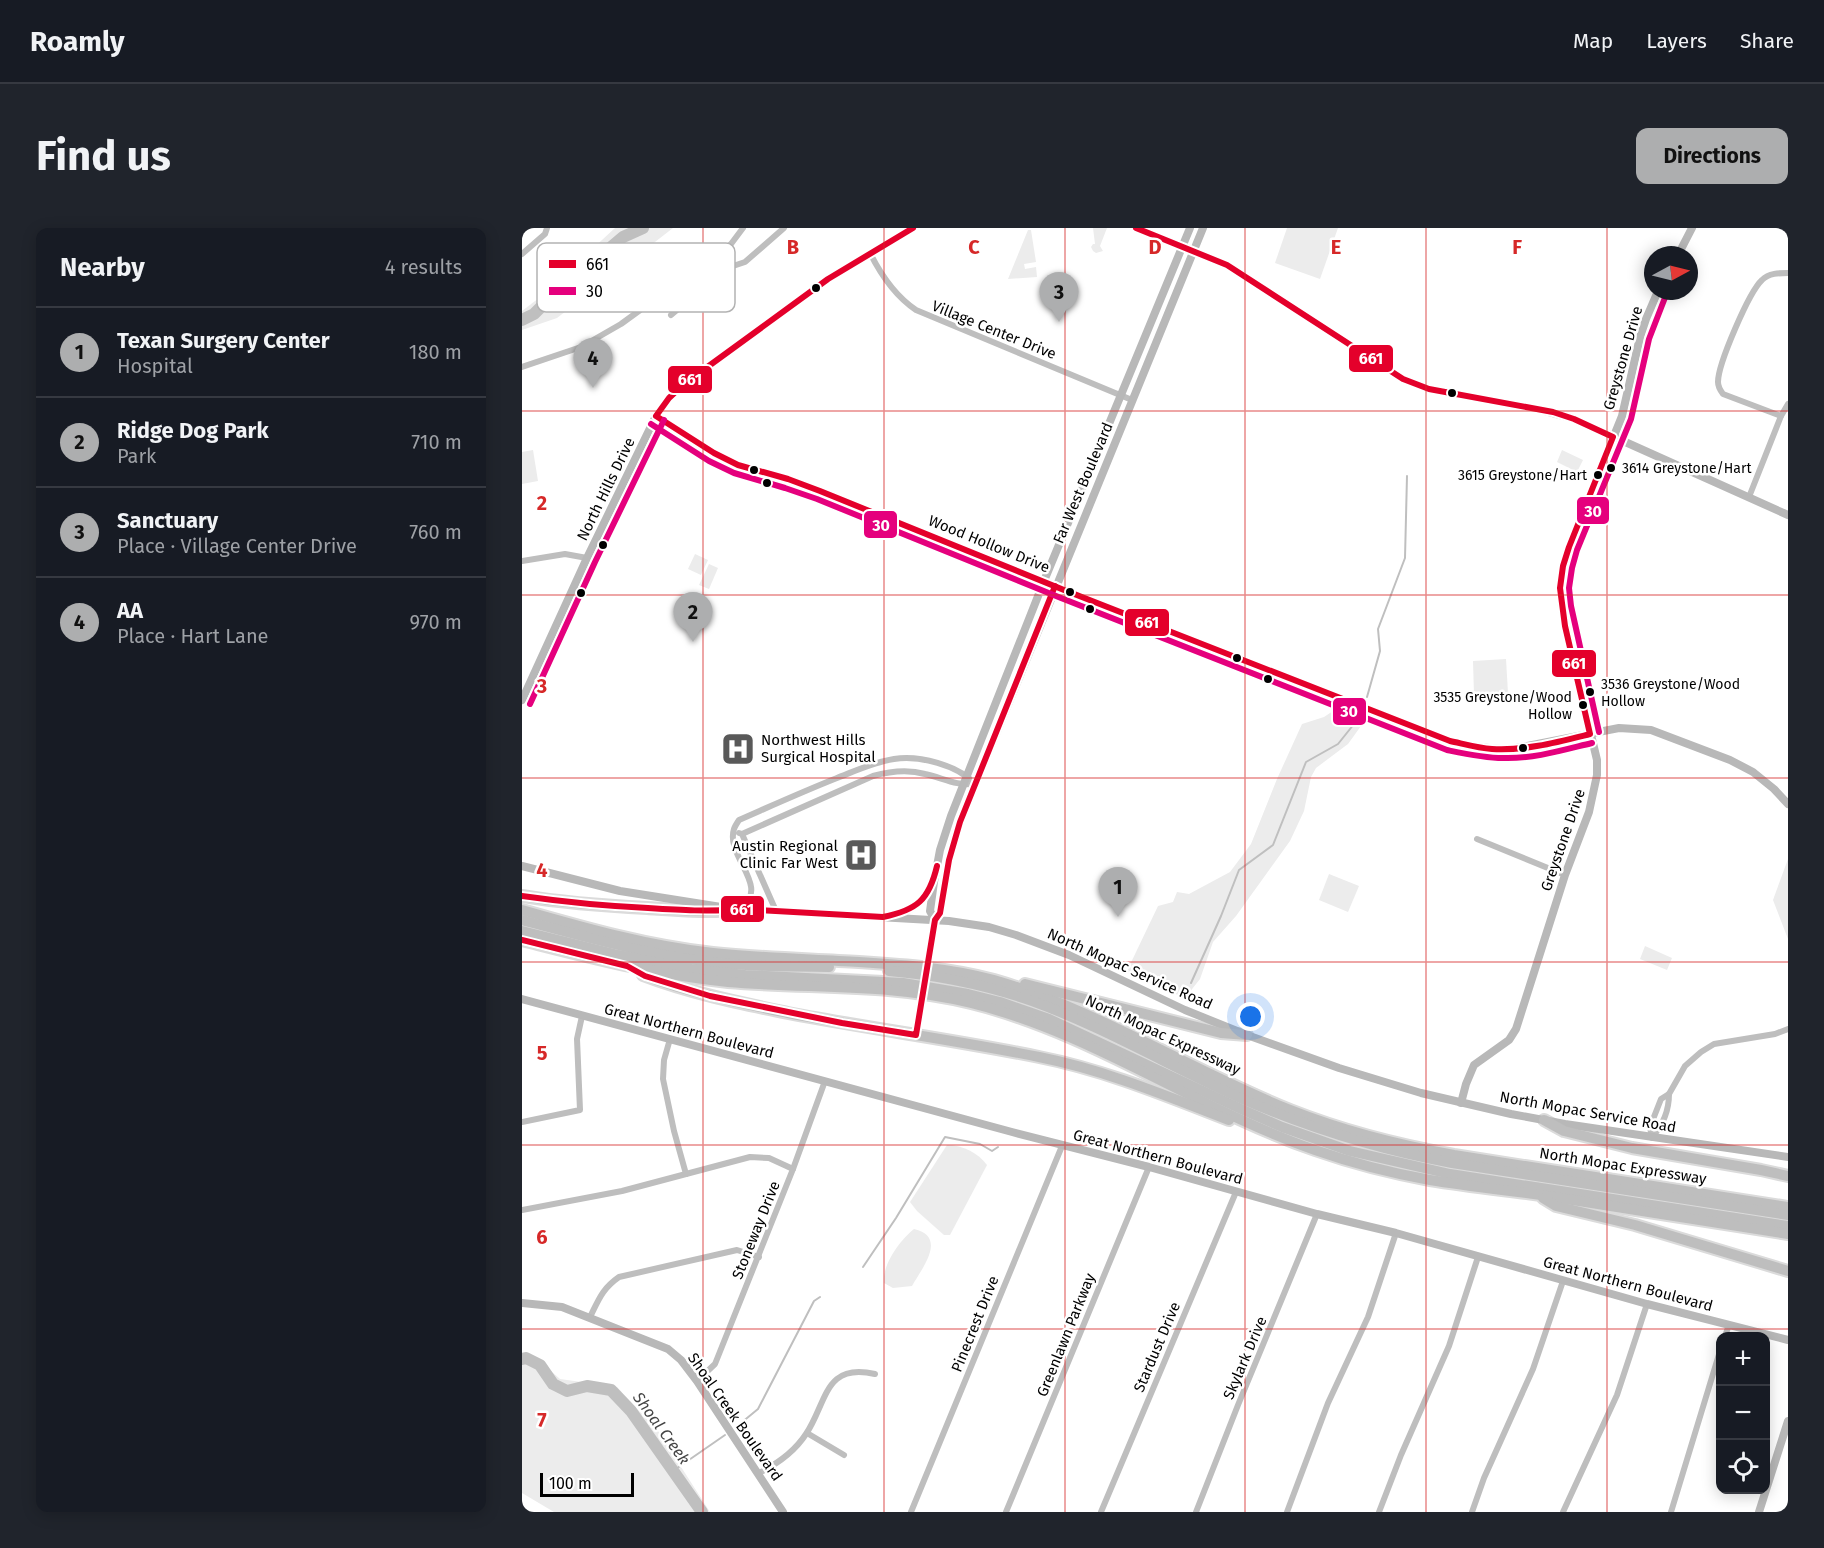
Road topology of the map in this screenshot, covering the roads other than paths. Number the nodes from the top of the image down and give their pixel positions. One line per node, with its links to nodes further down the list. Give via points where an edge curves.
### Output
1 (547, 228): 14 (street)
2 (742, 228): 9 (street)
3 (784, 228): 15 (street, via 745,262)
4 (913, 228): 13 (street, North Hills Drive)
5 (1136, 228): 11 (street)
6 (1190, 228): 11 (street, Far West Boulevard)
7 (1203, 228): 12 (street, Far West Boulevard)
8 (1692, 228): 10 (street)
9 (732, 243)
10 (1683, 246)
11 (1182, 247): 12 (street); 22 (street, Far West Boulevard)
12 (1194, 251): 23 (street, Far West Boulevard); 27 (street, via 1227,265 1403,379 1429,389 1553,412)
13 (870, 253): 22 (street, Village Center Drive, via 891,287 916,310); 25 (street, North Hills Drive, via 684,384)
14 (522, 254)
15 (735, 265)
16 (1788, 273): 26 (street, via 1771,274 1761,280 1726,349 1718,381 1723,394)
17 (1654, 300): 27 (street, Greystone Drive)
18 (638, 312): 21 (street, via 581,347)
19 (675, 312): 20 (street)
20 (671, 315)
21 (522, 367)
22 (1121, 396): 23 (street, Village Center Drive); 32 (street, Far West Boulevard)
23 (1132, 400): 33 (street, Far West Boulevard)
24 (1788, 404): 26 (street)
25 (656, 416): 30 (street, North Hills Drive); 32 (street, Wood Hollow Drive, via 738,465 820,491)
26 (1781, 416): 28 (street)
27 (1613, 437): 28 (street); 35 (street, Greystone Drive, via 1569,548 1560,588 1564,626)
28 (1749, 497): 29 (street)
29 (1788, 514)
30 (587, 558): 31 (street, via 565,554); 34 (street, North Hills Drive)
31 (522, 561)
32 (1044, 581): 33 (street, Wood Hollow Drive); 36 (street, Far West Boulevard)
33 (1055, 586): 35 (street, Wood Hollow Drive, via 1450,741 1494,750); 38 (street, Far West Boulevard)
34 (522, 700)
35 (1590, 734): 41 (street, Wood Hollow Drive, via 1619,728 1671,736 1753,772); 46 (street, Greystone Drive, via 1597,760 1596,789)
36 (967, 774): 37 (street, via 916,758 895,759); 38 (street); 39 (street, Far West Boulevard)
37 (844, 775): 40 (street); 42 (street, via 739,820)
38 (975, 784): 39 (street); 54 (street, Far West Boulevard, via 960,822 940,913)
39 (963, 785): 40 (street, via 899,771 873,776); 47 (street, Far West Boulevard, via 940,850)
40 (853, 786): 43 (street)
41 (1788, 804)
42 (734, 829): 43 (street); 49 (street, via 733,843 752,892)
43 (741, 834): 51 (street)
44 (1477, 839): 46 (street)
45 (525, 866): 49 (street, North Mopac Service Road, via 620,891)
46 (1565, 875): 68 (street, Greystone Drive, via 1515,1029 1509,1041 1474,1065)
47 (934, 882): 52 (street, via 914,908); 54 (street, Far West Boulevard, via 930,911)
48 (522, 896): 49 (highway, via 591,905)
49 (741, 909): 51 (street, North Mopac Service Road)
50 (522, 910): 57 (highway, North Mopac Expressway, via 644,942)
51 (776, 911): 52 (street, North Mopac Service Road)
52 (883, 917): 54 (street, North Mopac Service Road)
53 (522, 920): 58 (highway, via 662,954)
54 (935, 920): 63 (street, Far West Boulevard, bridge); 65 (street, North Mopac Service Road, via 989,927 1041,944)
55 (522, 931): 85 (highway, via 692,969 903,983 968,994 1049,1020 1241,1110 1350,1151 1450,1174)
56 (522, 939): 59 (highway)
57 (713, 953): 58 (highway, via 732,960); 60 (highway, North Mopac Expressway, via 907,965)
58 (771, 965): 84 (highway, via 899,972 1002,992 1072,1017 1284,1116 1386,1149 1452,1163)
59 (627, 966): 63 (highway, via 645,976 746,1004 842,1023); 71 (highway, via 728,981 906,992 968,1002 1062,1034)
60 (993, 980): 65 (highway, via 1020,983 1221,1033); 81 (highway, North Mopac Expressway, via 1076,1010 1289,1109 1358,1133 1454,1155)
61 (522, 999): 62 (street, Great Northern Boulevard)
62 (582, 1016): 66 (street, Great Northern Boulevard); 70 (street, via 577,1039 580,1110)
63 (917, 1029): 71 (highway, via 1083,1067)
64 (1788, 1029): 72 (street, via 1714,1044 1701,1052 1685,1066 1668,1094 1669,1105)
65 (1247, 1035): 68 (street, North Mopac Service Road, via 1339,1068)
66 (670, 1039): 67 (street, Great Northern Boulevard); 77 (street, via 663,1079)
67 (825, 1081): 73 (street, Great Northern Boulevard); 76 (street, Stoneway Drive)
68 (1461, 1103): 69 (street, North Mopac Service Road)
69 (1544, 1120): 72 (street, North Mopac Service Road); 78 (highway, via 1564,1131 1632,1148)
70 (522, 1122)
71 (1265, 1131): 80 (highway, via 1387,1171)
72 (1652, 1138): 74 (street, North Mopac Service Road)
73 (1062, 1146): 75 (street, Great Northern Boulevard); 106 (street, Pinecrest Drive)
74 (1788, 1157)
75 (1149, 1167): 79 (street, Great Northern Boulevard); 107 (street, Greenlawn Parkway)
76 (794, 1169): 77 (street, via 769,1158 750,1157); 88 (street, Stoneway Drive)
77 (686, 1174): 82 (street)
78 (1788, 1176)
79 (1236, 1192): 83 (street, Great Northern Boulevard); 108 (street, Stardust Drive)
80 (1538, 1195): 87 (highway); 90 (highway, via 1556,1206 1635,1225)
81 (1788, 1207)
82 (522, 1210)
83 (1317, 1214): 86 (street, Great Northern Boulevard); 109 (street, Skylark Drive)
84 (1788, 1215)
85 (1788, 1226)
86 (1396, 1233): 89 (street, Great Northern Boulevard); 110 (street, via 1368,1317 1328,1403)
87 (1788, 1234)
88 (759, 1257): 94 (street, via 737,1250 619,1277 607,1285); 100 (street, Stoneway Drive, via 716,1364)
89 (1478, 1257): 91 (street, Great Northern Boulevard); 111 (street, via 1449,1346)
90 (1788, 1271)
91 (1563, 1281): 93 (street, Great Northern Boulevard); 112 (street, via 1533,1369)
92 (522, 1303): 94 (street, Shoal Creek Boulevard, via 562,1307)
93 (1647, 1304): 95 (street, Great Northern Boulevard); 113 (street, via 1617,1395)
94 (590, 1317): 100 (street, Shoal Creek Boulevard, via 668,1349)
95 (1728, 1325): 96 (street); 97 (street, Great Northern Boulevard)
96 (1726, 1332)
97 (1788, 1340)
98 (1716, 1364): 114 (street)
99 (875, 1374): 102 (street, via 862,1371 835,1379)
100 (697, 1381): 104 (street, Shoal Creek Boulevard)
101 (1788, 1421): 115 (street)
102 (807, 1433): 103 (street); 104 (street, via 794,1449)
103 (844, 1455)
104 (759, 1473): 105 (street, Shoal Creek Boulevard)
105 (783, 1512)
106 (911, 1512)
107 (1006, 1512)
108 (1101, 1512)
109 (1196, 1512)
110 (1287, 1512)
111 (1379, 1512)
112 (1472, 1512)
113 (1563, 1512)
114 (1671, 1512)
115 (1759, 1512)

